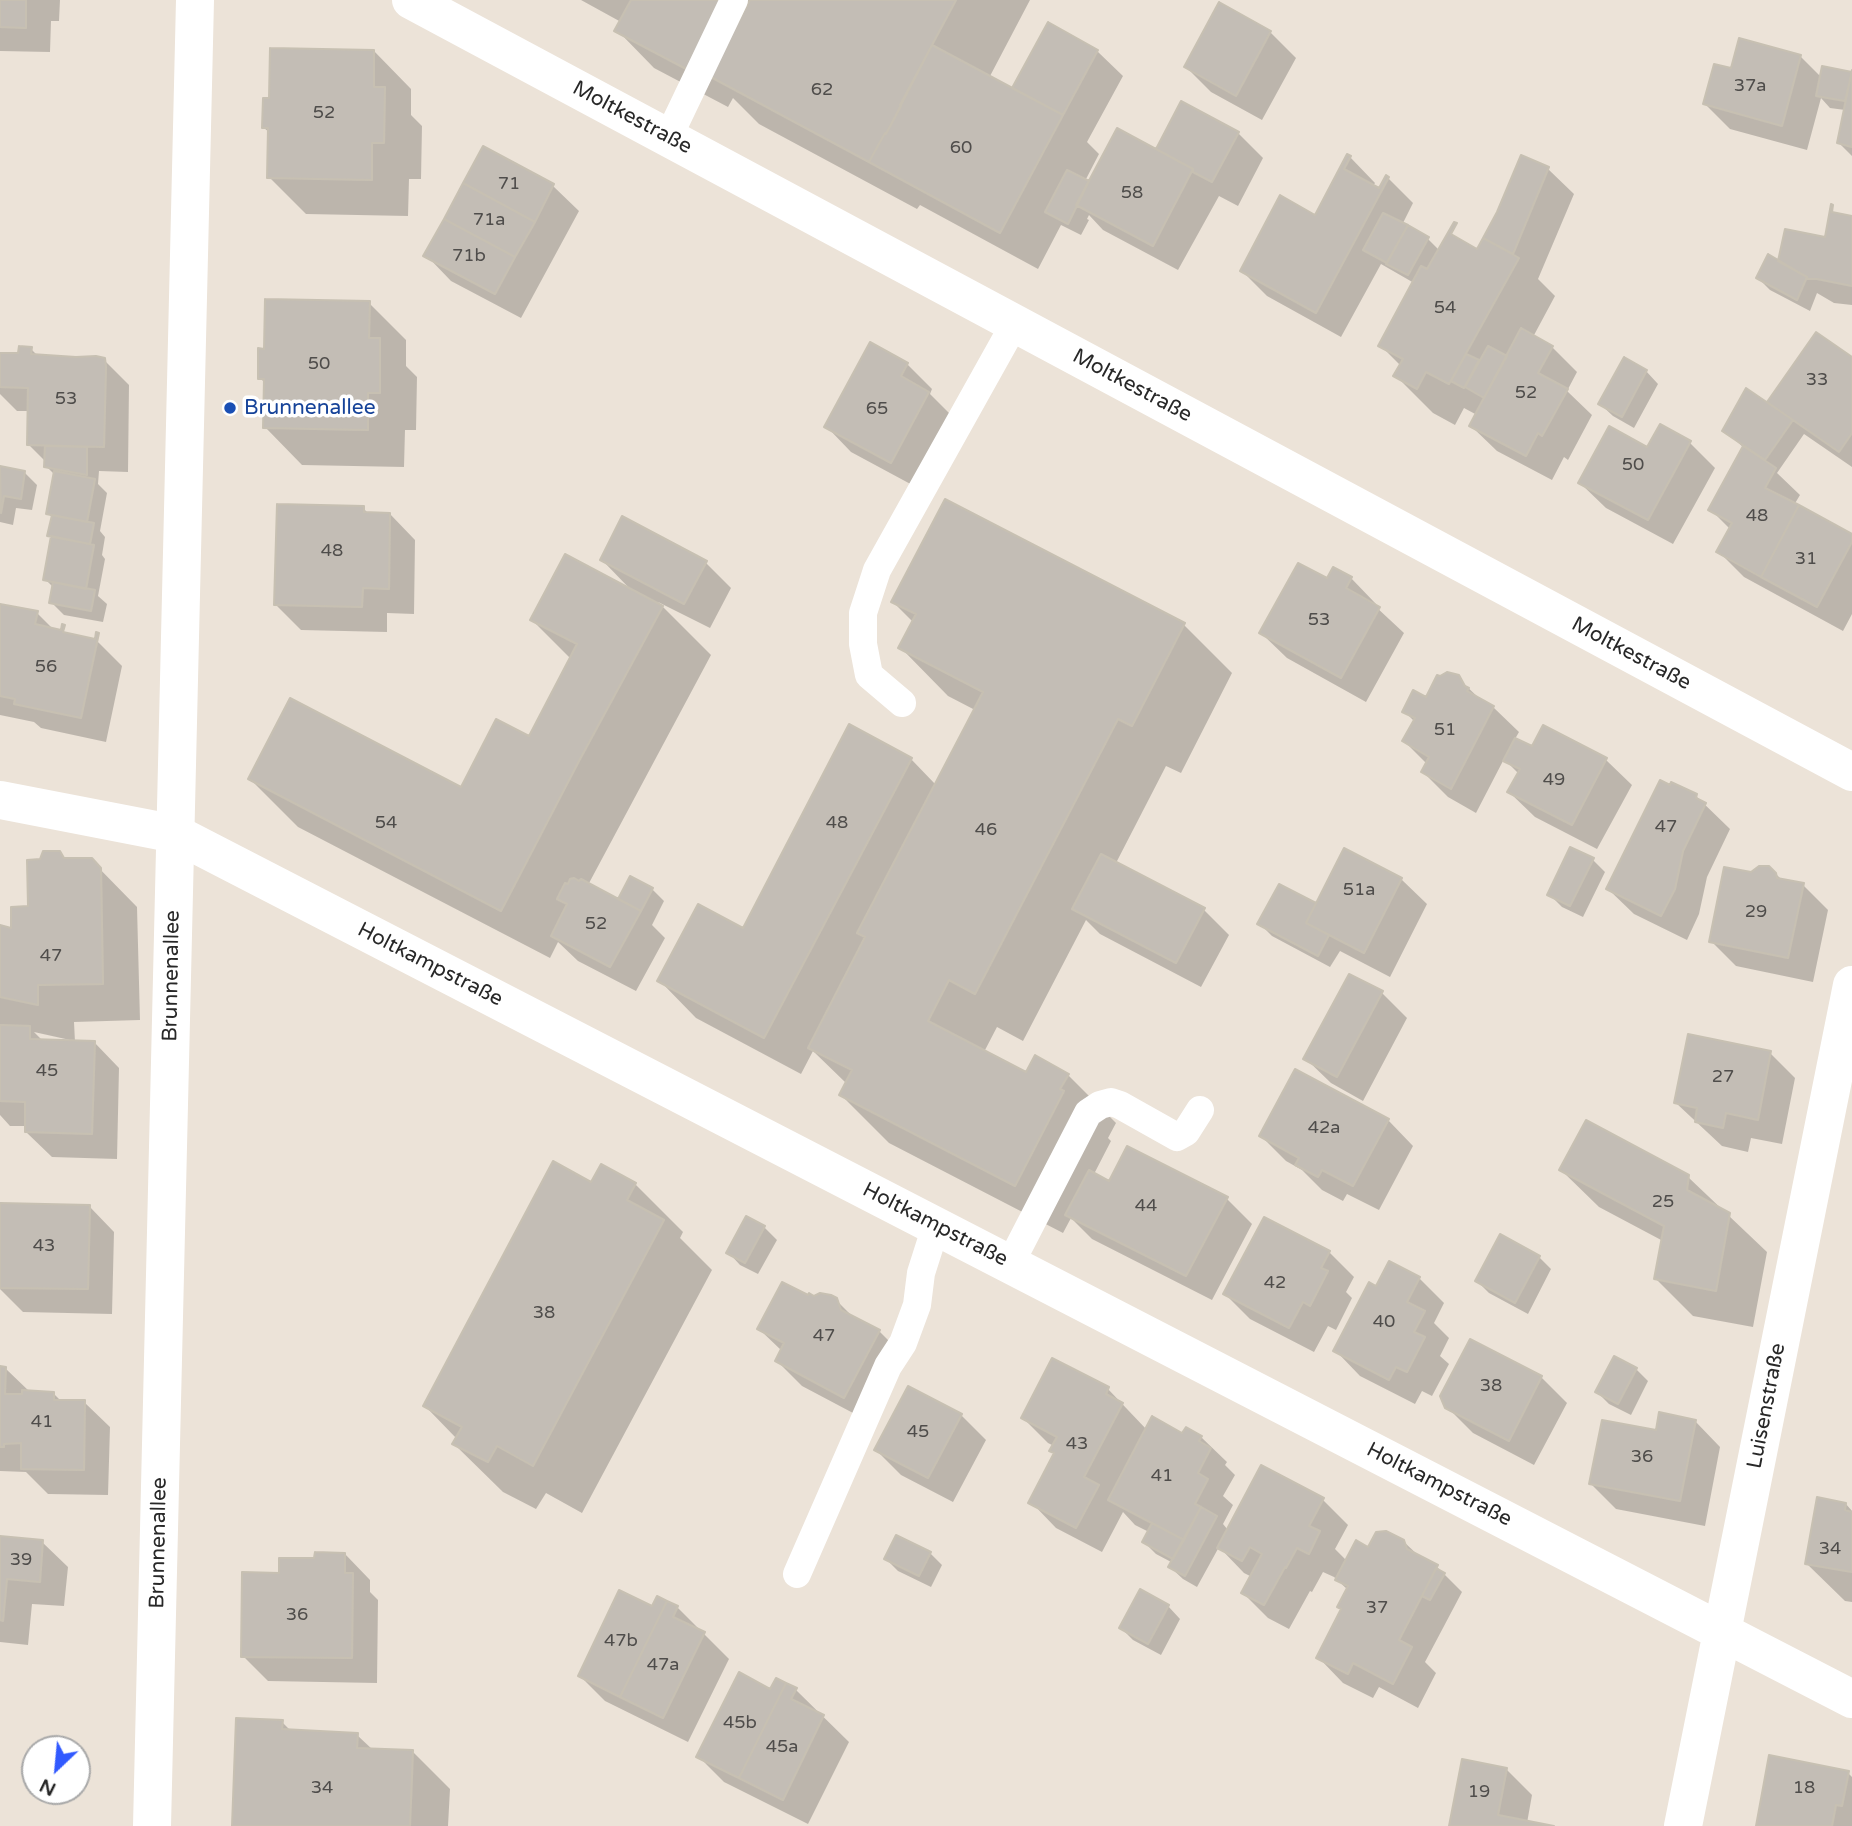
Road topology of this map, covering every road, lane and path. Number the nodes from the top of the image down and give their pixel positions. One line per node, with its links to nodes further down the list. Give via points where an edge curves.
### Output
1 (195, 0): 9 (street, Brunnenallee)
2 (411, 0): 4 (street, Moltkestraße)
3 (734, 0): 4 (lane)
4 (668, 138): 5 (street, Moltkestraße)
5 (1014, 323): 6 (lane, via 877,570 863,613 869,675); 7 (street, Moltkestraße)
6 (902, 704)
7 (1852, 772)
8 (0, 800): 9 (street, Holtkampstraße)
9 (176, 834): 12 (street, Holtkampstraße); 17 (street, Brunnenallee)
10 (1852, 985): 15 (street, Luisenstraße)
11 (1200, 1110): 13 (lane, via 1186,1132 1177,1137 1111,1102 1088,1113)
12 (936, 1226): 13 (street, Holtkampstraße); 14 (lane, via 903,1343 888,1366)
13 (1010, 1264): 15 (street, Holtkampstraße)
14 (797, 1574)
15 (1722, 1631): 16 (street, Holtkampstraße); 18 (street, Luisenstraße)
16 (1852, 1699)
17 (152, 1826)
18 (1683, 1826)

